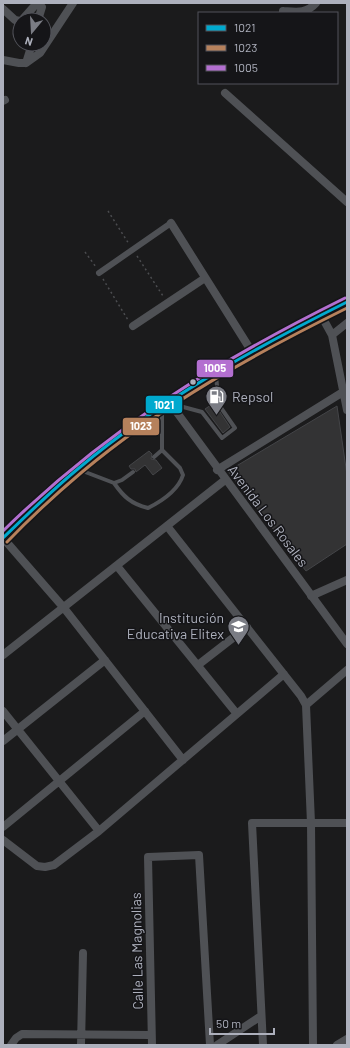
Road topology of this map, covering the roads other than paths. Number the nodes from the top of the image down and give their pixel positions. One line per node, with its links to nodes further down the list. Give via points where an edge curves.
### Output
1 (73, 3): 10 (street, via 40,53)
2 (316, 3): 4 (street, via 306,11)
3 (3, 9): 7 (street)
4 (283, 9)
5 (29, 12): 6 (street, via 37,3 42,7)
6 (40, 12)
7 (12, 17)
8 (29, 52): 10 (street)
9 (3, 60): 10 (street)
10 (26, 63)
11 (224, 94): 12 (street)
12 (347, 202)
13 (171, 223): 14 (street); 15 (street)
14 (100, 273)
15 (205, 278): 19 (street); 21 (street)
16 (347, 302): 17 (highway)
17 (321, 315): 20 (street); 21 (highway)
18 (347, 323): 20 (street)
19 (133, 326)
20 (332, 334): 23 (street)
21 (252, 352): 22 (highway)
22 (216, 374): 24 (highway); 24 (lane, via 218,406 235,428 222,438 207,415 202,412)
23 (343, 392): 25 (street); 29 (street)
24 (166, 406): 26 (lane); 28 (highway); 29 (street, Avenida Los Rosales)
25 (347, 410)
26 (162, 450): 27 (lane); 32 (lane, via 180,468 183,475 177,487 162,501 148,508 136,505 123,496)
27 (154, 457)
28 (77, 469): 32 (lane); 34 (highway)
29 (217, 470): 31 (street, Avenida Los Rosales)
30 (134, 472): 32 (lane)
31 (225, 480): 33 (street); 37 (street, Avenida Los Rosales)
32 (114, 482)
33 (167, 526): 35 (street); 39 (street)
34 (3, 538): 38 (street)
35 (117, 566): 38 (street); 43 (street)
36 (347, 580): 37 (street)
37 (311, 596): 40 (street, Avenida Los Rosales)
38 (64, 608): 41 (street); 42 (street)
39 (247, 627): 43 (street); 45 (street)
40 (347, 644)
41 (3, 655)
42 (105, 660): 48 (street); 50 (street)
43 (198, 665): 49 (street)
44 (347, 670): 46 (street)
45 (284, 674): 46 (street); 49 (street)
46 (306, 705): 54 (street)
47 (3, 711): 50 (street)
48 (145, 711): 52 (street); 53 (street)
49 (238, 714): 52 (street)
50 (18, 729): 51 (street); 53 (street)
51 (3, 741)
52 (183, 760): 57 (street)
53 (58, 780): 56 (street); 57 (street)
54 (311, 823): 55 (street); 60 (street, via 252,823); 70 (street)
55 (347, 823)
56 (3, 827)
57 (99, 831): 58 (street, via 54,865 45,867 37,866)
58 (3, 840)
59 (83, 953): 61 (street)
60 (261, 1016): 68 (street); 69 (street)
61 (81, 1034): 62 (street); 64 (street, via 22,1034); 65 (street)
62 (152, 1035): 66 (street, Calle Las Magnolias); 67 (street, Calle Las Magnolias, via 148,857 199,854)
63 (347, 1039): 71 (street)
64 (11, 1045)
65 (81, 1045)
66 (152, 1045)
67 (210, 1045)
68 (217, 1045)
69 (262, 1045)
70 (313, 1045)
71 (338, 1045)

